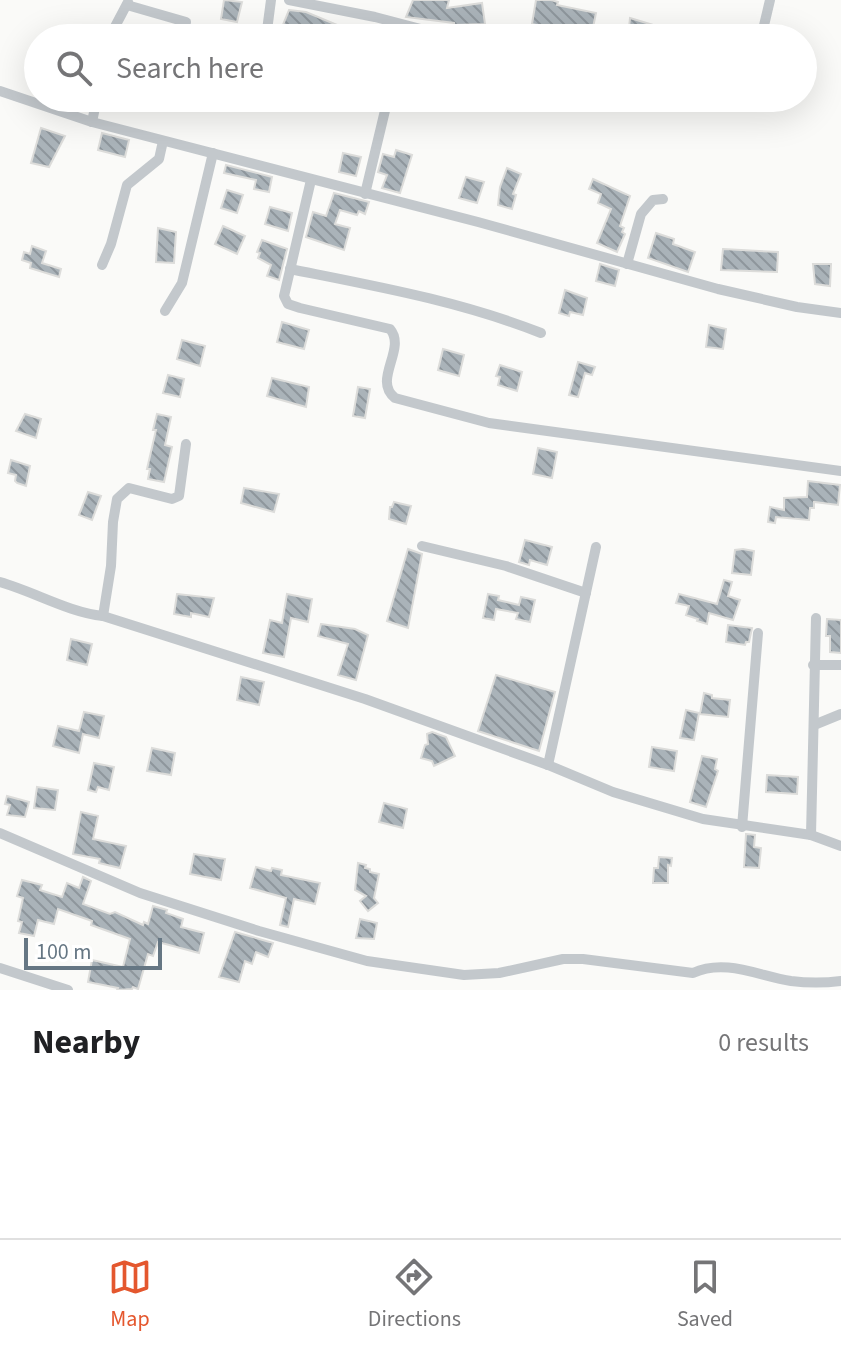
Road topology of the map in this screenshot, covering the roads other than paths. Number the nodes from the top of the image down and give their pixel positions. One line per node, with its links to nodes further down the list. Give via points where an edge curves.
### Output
1 (271, 0): 8 (street)
2 (289, 0): 5 (street)
3 (770, 0): 10 (street)
4 (128, 2): 6 (street); 7 (street)
5 (331, 4): 9 (street)
6 (186, 22)
7 (116, 24)
8 (268, 24)
9 (404, 24)
10 (764, 24)
11 (0, 91): 12 (street)
12 (24, 99)
13 (62, 112): 16 (street)
14 (94, 112): 16 (street)
15 (385, 112): 20 (street)
16 (92, 122): 17 (street)
17 (163, 141): 18 (street); 23 (street, via 159,159 127,185)
18 (213, 153): 19 (street); 25 (street, via 182,283)
19 (311, 180): 20 (street); 24 (street)
20 (365, 194): 22 (street)
21 (663, 199): 22 (street, via 653,200 641,214)
22 (627, 264): 26 (street, via 718,289)
23 (102, 265)
24 (290, 269): 27 (street, via 442,301); 29 (street, via 284,296 288,304 363,320 394,333 386,385 395,398 489,423)
25 (165, 311)
26 (841, 313)
27 (541, 333)
28 (186, 444): 34 (street, via 179,496 172,499 129,488 117,499)
29 (841, 471)
30 (422, 546): 33 (street)
31 (596, 547): 33 (street)
32 (0, 582): 34 (street)
33 (586, 593): 41 (street)
34 (103, 616): 41 (street, via 328,686)
35 (816, 618): 37 (street)
36 (758, 633): 42 (street)
37 (813, 665): 38 (street); 40 (street)
38 (841, 665)
39 (841, 714): 40 (street)
40 (814, 725): 44 (street)
41 (548, 765): 42 (street, via 613,792)
42 (742, 827): 44 (street)
43 (0, 833): 47 (street, via 140,893 397,967 464,975 583,959 693,973 720,966 793,981)
44 (811, 835): 45 (street)
45 (841, 846)
46 (0, 968): 48 (street)
47 (841, 981)
48 (68, 990)

